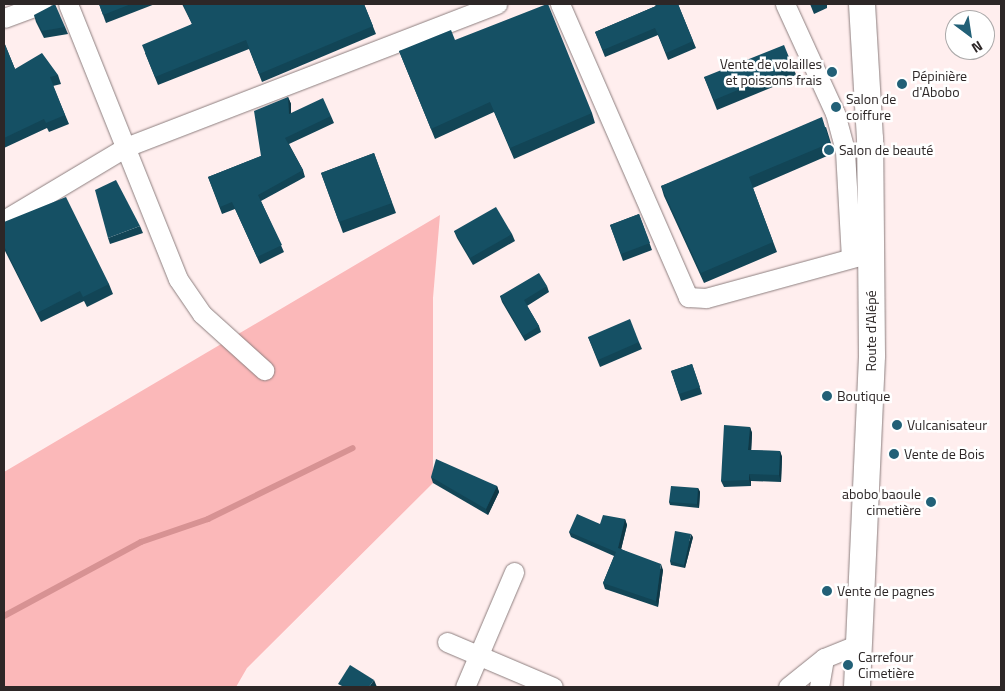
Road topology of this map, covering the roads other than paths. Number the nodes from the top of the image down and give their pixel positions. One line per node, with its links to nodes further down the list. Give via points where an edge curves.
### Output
1 (42, 4): 7 (street)
2 (68, 4): 8 (street)
3 (497, 4): 8 (street)
4 (560, 4): 10 (street, via 688,297 706,298)
5 (785, 4): 10 (street, via 835,113 845,151)
6 (862, 4): 10 (main road, Route d'Alépé)
7 (4, 18)
8 (126, 147): 9 (street); 11 (street, via 188,298)
9 (4, 220)
10 (861, 255): 14 (main road, Route d'Alépé, via 870,451)
11 (264, 370)
12 (514, 572): 15 (street)
13 (447, 642): 15 (street)
14 (861, 644): 16 (street); 21 (main road, Route d'Alépé)
15 (478, 656): 17 (street); 18 (street)
16 (824, 658): 19 (street); 20 (street)
17 (465, 687)
18 (553, 687)
19 (788, 687)
20 (819, 687)
21 (857, 687)

